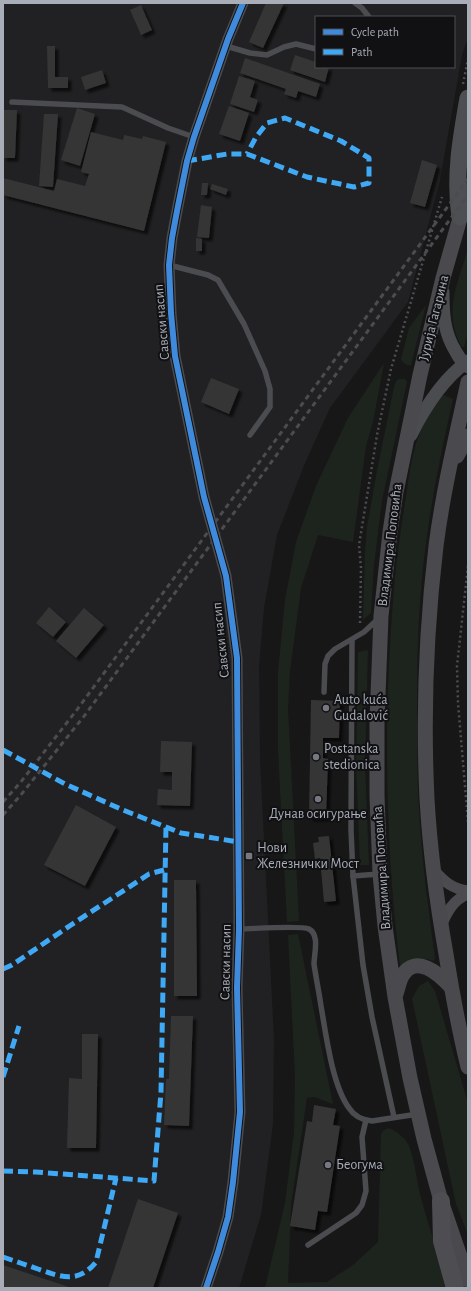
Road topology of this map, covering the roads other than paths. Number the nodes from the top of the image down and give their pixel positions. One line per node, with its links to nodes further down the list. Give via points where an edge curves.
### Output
1 (243, 3): 4 (street, Савски насип)
2 (355, 3): 3 (lane)
3 (368, 16)
4 (226, 46): 5 (lane, via 267,55 296,44); 8 (street, Савски насип)
5 (315, 49)
6 (465, 94): 10 (main road, via 457,182)
7 (12, 102): 8 (lane, via 122,107)
8 (194, 137): 11 (street, Савски насип, via 177,211)
9 (468, 190): 10 (main road, Јурија Гагарина)
10 (460, 217): 12 (main road, Јурија Гагарина)
11 (169, 265): 15 (lane, via 218,280 244,324 265,371 270,389 270,407); 28 (street, Савски насип, via 175,356 204,497 226,576 237,658)
12 (443, 278): 13 (street, via 446,329 451,344); 17 (main road, Јурија Гагарина)
13 (467, 364): 17 (street, via 441,387 426,406)
14 (468, 382): 18 (main road)
15 (250, 435)
16 (468, 436): 18 (main road)
17 (404, 447): 19 (main road, Владимира Поповића, via 390,532)
18 (448, 473): 22 (main road, via 432,585 426,681 427,800)
19 (381, 616): 20 (lane); 23 (main road, Владимира Поповића, via 377,722)
20 (352, 640): 21 (lane, via 328,656 325,664); 24 (lane)
21 (324, 692)
22 (434, 870): 25 (street, via 447,883); 27 (main road)
23 (380, 874): 24 (lane); 30 (main road, Владимира Поповића)
24 (352, 876): 33 (lane, via 372,1017)
25 (468, 891)
26 (468, 894): 27 (street, via 455,902 446,913)
27 (441, 927): 29 (main road)
28 (239, 929): 34 (lane, via 299,928 309,930 314,935 314,965 338,1087 352,1112); 38 (street, Савски насип, via 237,988 240,1112 228,1217)
29 (451, 987): 30 (main road, via 434,970 415,966 402,976); 31 (main road)
30 (395, 997): 32 (main road, Владимира Поповића)
31 (468, 1067)
32 (418, 1114): 33 (lane); 35 (main road, Владимира Поповића)
33 (394, 1117): 34 (lane)
34 (366, 1120): 36 (lane, via 362,1137 366,1191 362,1205 356,1213)
35 (441, 1201): 37 (main road, Владимира Поповића); 39 (highway, via 442,1241)
36 (308, 1245)
37 (468, 1280)
38 (206, 1288)
39 (455, 1288)

